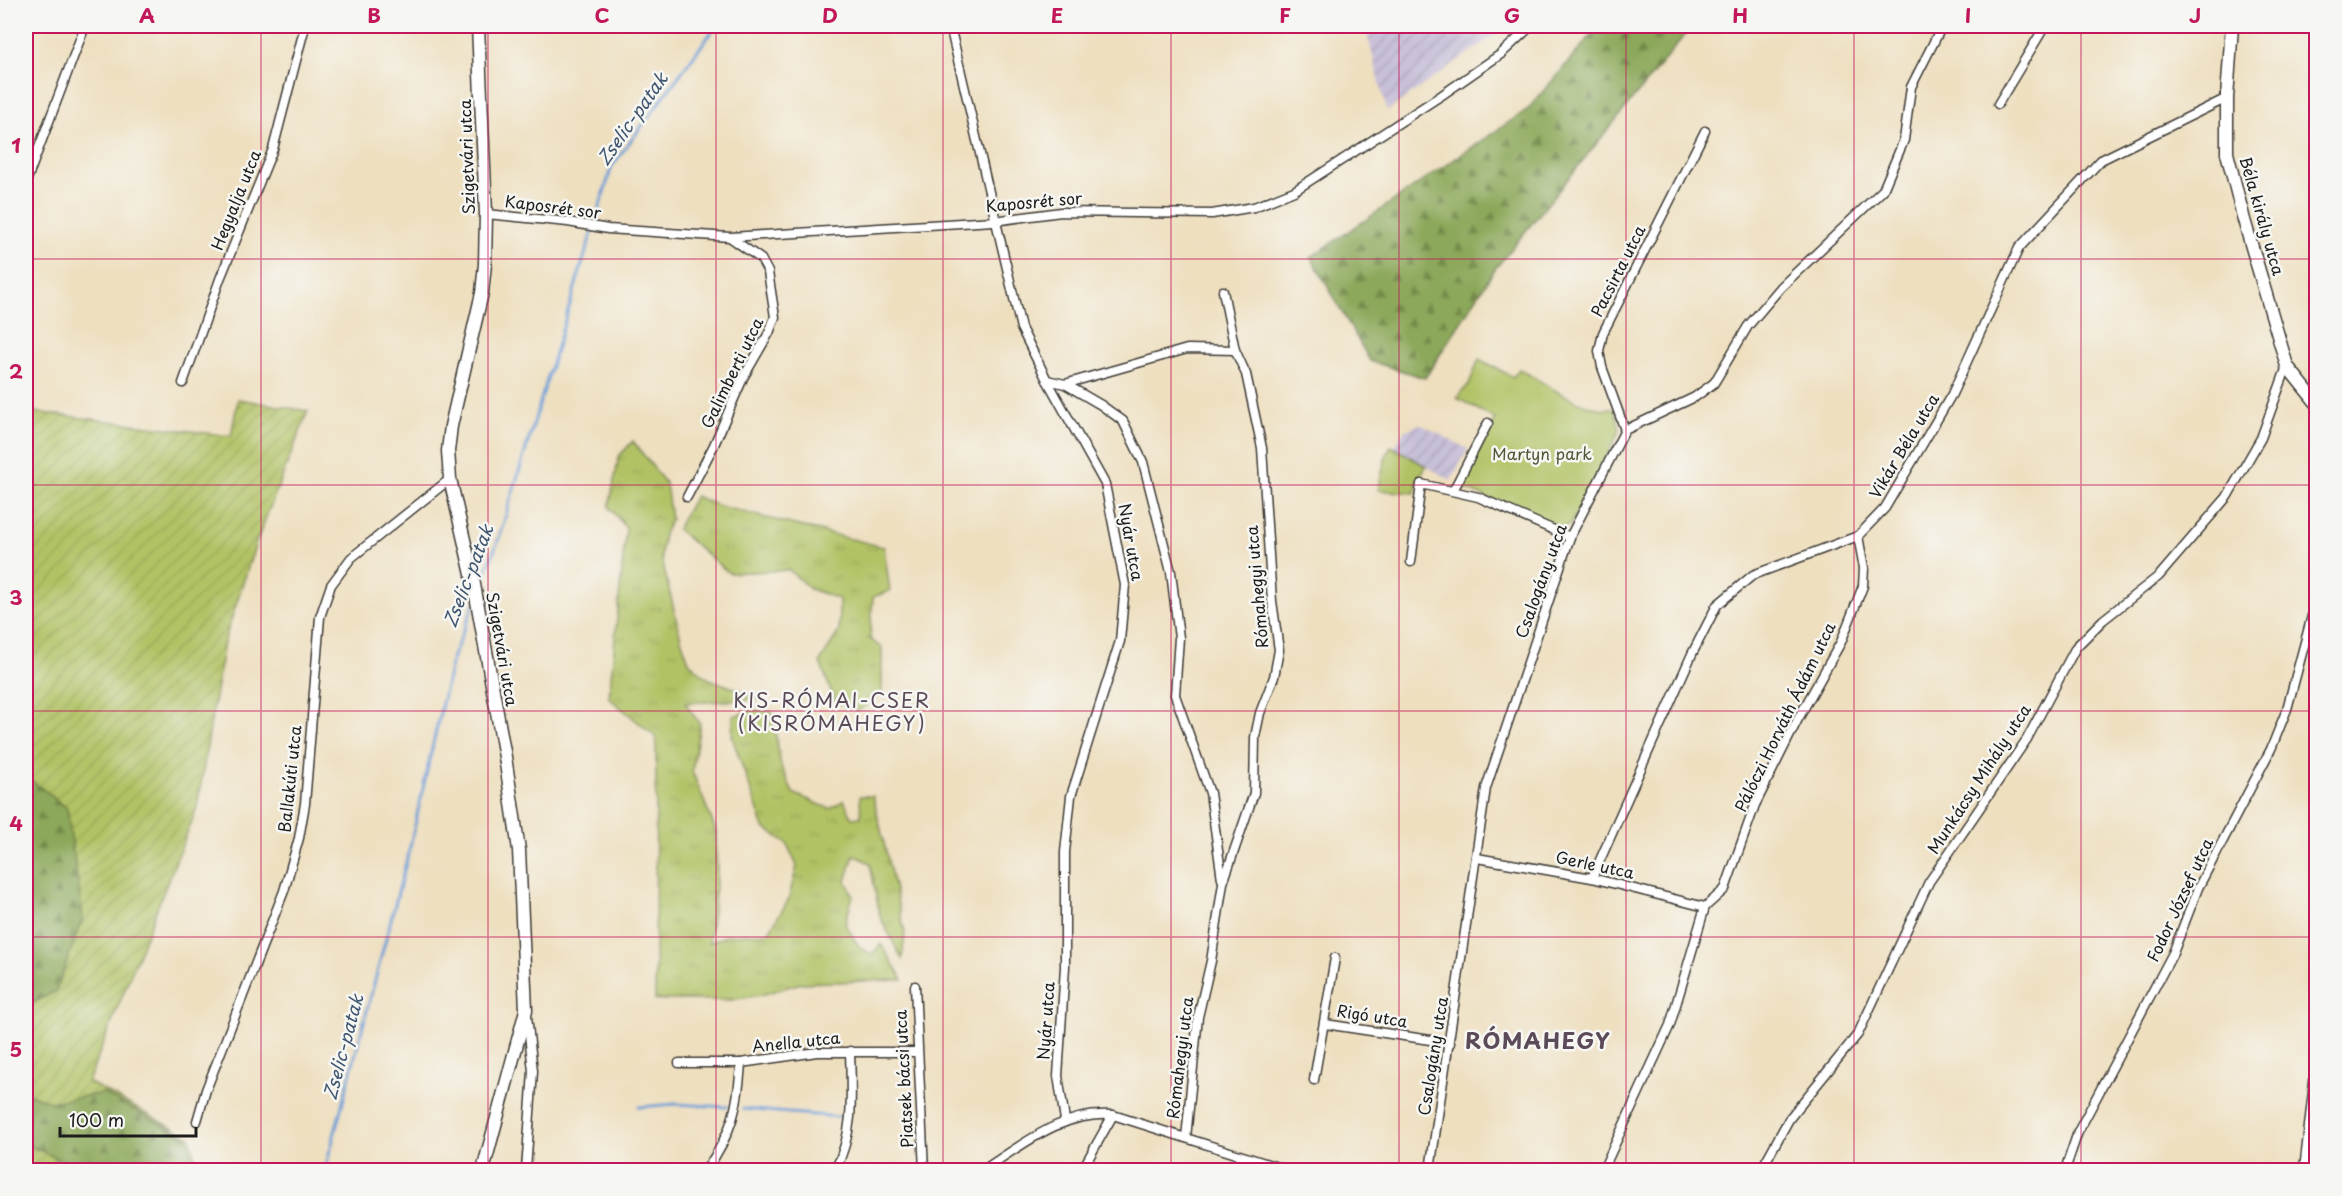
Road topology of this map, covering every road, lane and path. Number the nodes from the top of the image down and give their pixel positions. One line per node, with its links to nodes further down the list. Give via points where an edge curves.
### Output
1 (85, 26): 12 (street)
2 (305, 26): 20 (street, Hegyalja utca, via 273,149)
3 (478, 26): 13 (street, Szigetvári utca)
4 (950, 26): 14 (street, Nyár utca)
5 (1531, 26): 14 (street, Kaposrét sor, via 1501,54 1432,101 1294,191 1254,207 1212,214 1061,212)
6 (1942, 26): 24 (street, via 1911,87 1904,140 1883,189 1781,287 1748,326 1714,383 1695,397)
7 (2045, 26): 10 (street)
8 (2232, 26): 9 (street, Béla király utca)
9 (2227, 98): 18 (street, Béla király utca, via 2228,153); 28 (street, Vikár Béla utca, via 2102,160 2019,248 1952,394 1885,508)
10 (1998, 104)
11 (1705, 131): 24 (street, Pacsirta utca, via 1603,333 1599,351 1602,367)
12 (26, 182)
13 (486, 214): 15 (street, Kaposrét sor, via 602,228); 25 (street, Szigetvári utca, via 482,293 451,426)
14 (994, 221): 15 (street, Kaposrét sor); 19 (street, Nyár utca, via 1021,328)
15 (730, 237): 27 (street, Galimberti utca, via 761,259 768,272 775,317)
16 (1223, 291): 17 (street, Rómahegyi utca)
17 (1235, 350): 21 (street, via 1187,349); 34 (street, Rómahegyi utca, via 1246,374 1262,448 1279,650 1255,737 1254,793)
18 (2288, 366): 22 (street, Béla király utca); 61 (street, Munkácsy Mihály utca, via 2261,438 2227,497 2159,576 2076,647 2027,739 1929,882 1858,1034 1789,1119)
19 (1047, 380): 21 (street); 48 (street, Nyár utca, via 1105,484 1125,585 1120,640 1071,796 1065,852 1065,967 1058,1076)
20 (183, 383)
21 (1065, 384): 34 (street, via 1123,421 1143,462 1171,572 1179,638 1174,694 1210,794)
22 (2316, 402)
23 (1488, 423): 26 (street)
24 (1625, 430): 29 (street, Csalogány utca)
25 (450, 479): 38 (street, Szigetvári utca, via 473,579 519,850); 49 (street, Ballakúti utca, via 351,558 331,585 320,617 299,838 284,891)
26 (1454, 489): 29 (street); 30 (street, via 1421,484)
27 (687, 497)
28 (1858, 536): 33 (street, Vikár Béla utca, via 1753,575 1717,605); 35 (street, Pálóczi Horváth Ádám utca, via 1863,586 1841,642 1755,806 1725,889)
29 (1570, 537): 32 (street, Csalogány utca, via 1486,788)
30 (1411, 562)
31 (2316, 601): 62 (street, Fodor József utca, via 2287,709 2271,750 2198,888 2173,953 2078,1132)
32 (1477, 858): 33 (street, Gerle utca); 40 (street, Csalogány utca)
33 (1592, 878): 35 (street, Gerle utca)
34 (1223, 883): 50 (street, Rómahegyi utca, via 1198,1017)
35 (1705, 907): 60 (street, Pálóczi Horváth Ádám utca, via 1670,1025)
36 (1335, 958): 39 (street, Rigó utca)
37 (915, 986): 42 (street, Piatsek bácsi utca)
38 (526, 1010): 51 (street, Szigetvári utca); 52 (street, via 533,1071)
39 (1325, 1024): 40 (street, Rigó utca); 46 (street, Rigó utca)
40 (1450, 1043): 59 (street, Csalogány utca)
41 (850, 1051): 42 (street, Anella utca); 44 (street, Anella utca); 54 (street, via 851,1125)
42 (917, 1052): 55 (street, Piatsek bácsi utca)
43 (679, 1063): 44 (street, Anella utca)
44 (741, 1063): 53 (street, via 733,1123)
45 (2316, 1064): 63 (street)
46 (1314, 1080)
47 (1113, 1115): 48 (street, via 1081,1115); 50 (street); 57 (street)
48 (1065, 1120): 56 (street)
49 (197, 1121)
50 (1186, 1138): 58 (street)
51 (483, 1170)
52 (526, 1170)
53 (706, 1170)
54 (836, 1170)
55 (924, 1170)
56 (983, 1170)
57 (1082, 1170)
58 (1287, 1170)
59 (1430, 1170)
60 (1603, 1170)
61 (1761, 1170)
62 (2065, 1170)
63 (2304, 1170)

